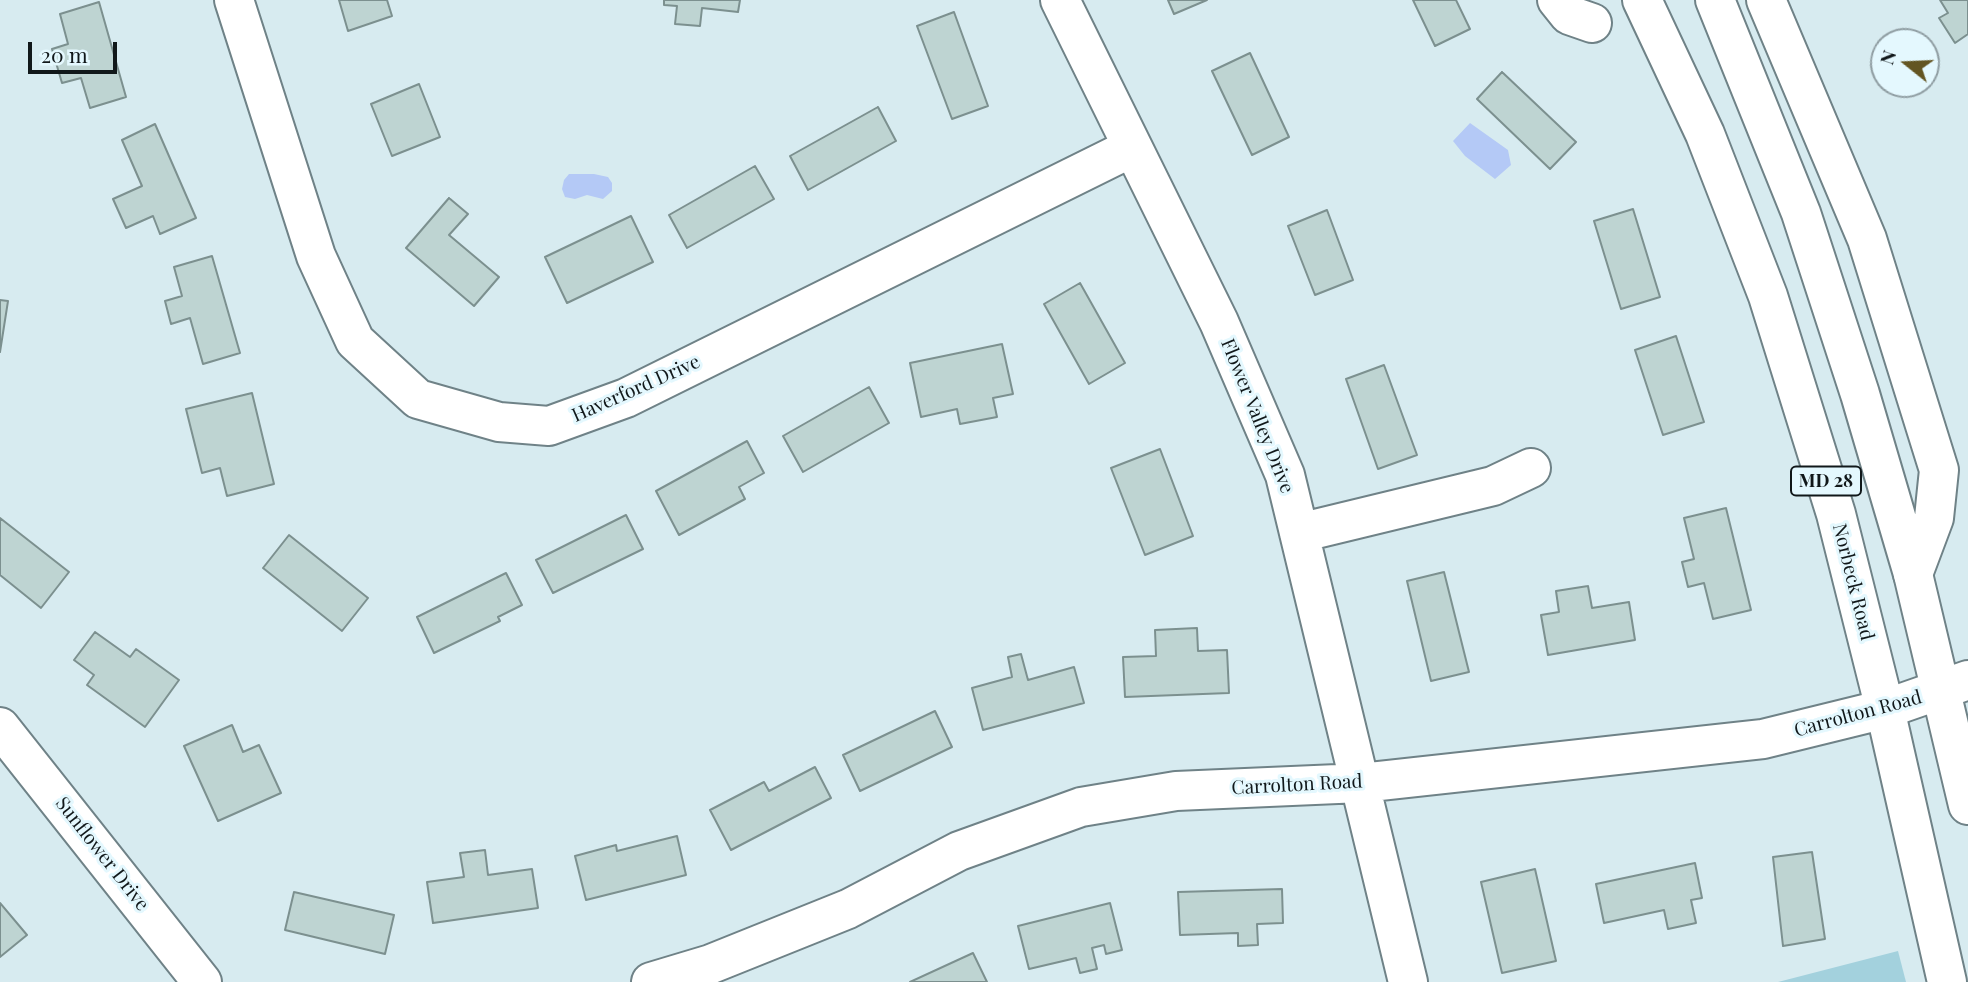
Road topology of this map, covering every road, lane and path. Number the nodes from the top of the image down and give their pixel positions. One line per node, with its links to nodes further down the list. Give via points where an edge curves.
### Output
1 (233, 0): 8 (street, Haverford Drive, via 316,257 355,341 418,399 499,422 550,426 626,398)
2 (1060, 0): 8 (street, Flower Valley Drive)
3 (1557, 0): 7 (street, via 1569,15)
4 (1642, 0): 13 (street, Norbeck Road / MD 28, via 1705,134 1768,296 1836,514)
5 (1715, 0): 11 (street, MD 28, via 1801,213)
6 (1766, 0): 11 (street, via 1867,239 1939,470 1934,518)
7 (1591, 23)
8 (1131, 148): 10 (street, Flower Valley Drive, via 1219,322 1285,475)
9 (1531, 468): 10 (street, via 1493,486)
10 (1299, 533): 15 (street, Flower Valley Drive)
11 (1913, 574): 12 (street, MD 28)
12 (1954, 685): 13 (street, Carrolton Road); 16 (street, MD 28)
13 (1885, 709): 15 (street, Carrolton Road, via 1763,739); 20 (street, Norbeck Road / MD 28)
14 (0, 727): 17 (street, Sunflower Drive)
15 (1361, 783): 18 (street, Carrolton Road, via 1176,791 1081,807 959,851 836,914); 19 (street, Flower Valley Drive)
16 (1968, 805)
17 (202, 982)
18 (651, 982)
19 (1408, 982)
20 (1947, 982)

